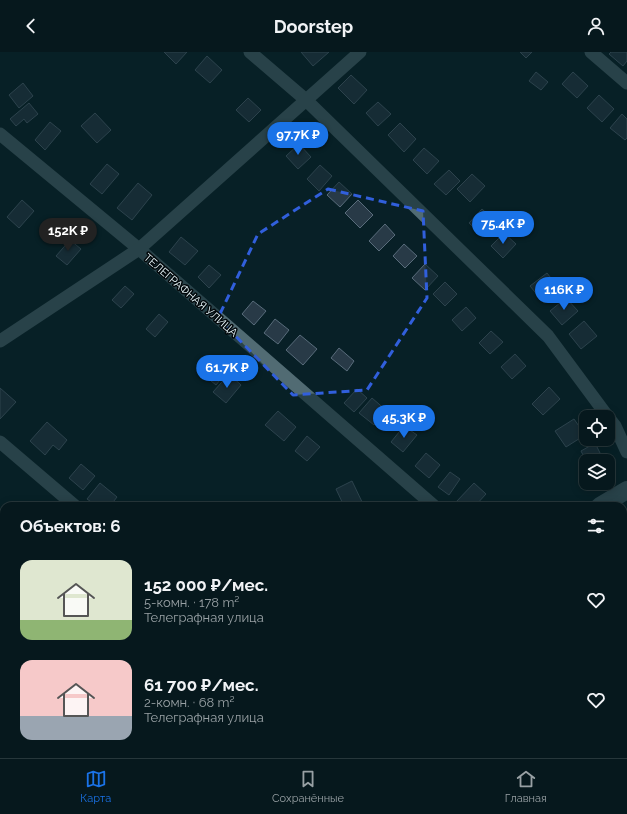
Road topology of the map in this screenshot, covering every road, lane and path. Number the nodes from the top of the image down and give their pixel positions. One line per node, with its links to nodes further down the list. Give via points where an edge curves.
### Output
1 (250, 52): 5 (street)
2 (360, 52): 5 (street)
3 (590, 52): 4 (street)
4 (627, 83)
5 (306, 100): 7 (street); 9 (street, via 548,336)
6 (0, 134): 7 (street, ТЕЛЕГРАФНАЯ УЛИЦА)
7 (139, 249): 8 (street); 15 (street, ТЕЛЕГРАФНАЯ УЛИЦА)
8 (0, 341)
9 (603, 410)
10 (615, 426): 12 (street)
11 (0, 442): 14 (street)
12 (627, 452)
13 (627, 490): 16 (main road)
14 (71, 502)
15 (429, 502)
16 (607, 502)

